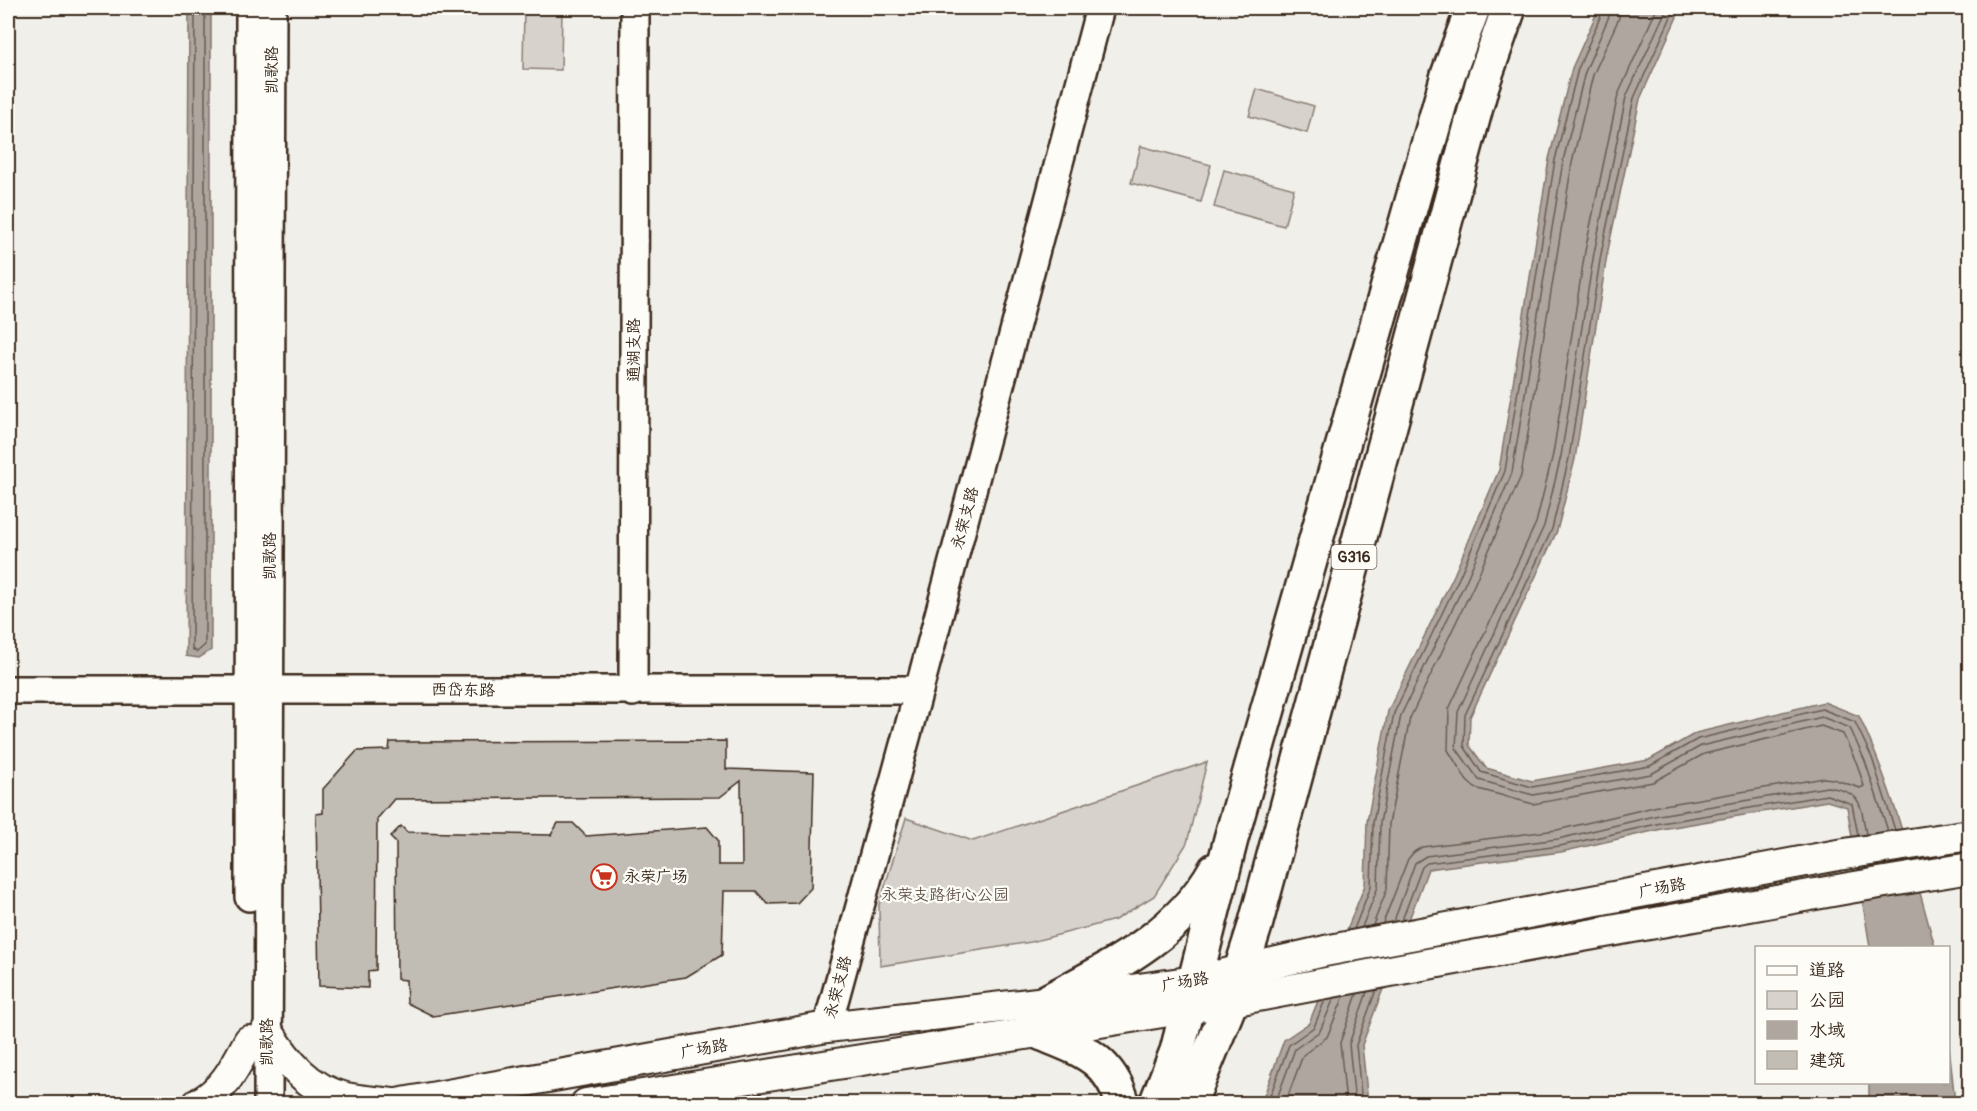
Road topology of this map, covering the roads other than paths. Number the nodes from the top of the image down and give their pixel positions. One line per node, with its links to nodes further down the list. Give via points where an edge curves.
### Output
1 (250, 8): 7 (street, 凯歌路)
2 (272, 8): 7 (street, 凯歌路)
3 (634, 8): 10 (street, 通湖支路)
4 (1100, 8): 9 (street, 永荣支路)
5 (1473, 8): 12 (highway, G316, via 1448,75)
6 (1509, 8): 14 (highway, G316, via 1482,85)
7 (260, 688): 8 (street, 西岱东路); 10 (street, 西岱东路); 19 (street, 凯歌路)
8 (8, 690)
9 (919, 690): 10 (street, 西岱东路); 18 (street, 永荣支路)
10 (633, 692)
11 (1956, 837): 14 (main road, 广场路, via 1838,855 1325,951)
12 (1231, 839): 15 (highway, G316); 17 (highway, via 1203,890 1179,919)
13 (1958, 870): 16 (main road, 广场路)
14 (1241, 971): 15 (main road, 广场路); 16 (highway, G316)
15 (1191, 995): 16 (main road, 广场路); 17 (main road, 广场路); 26 (highway, G316, via 1177,1051)
16 (1231, 1001): 27 (highway, G316)
17 (1042, 1017): 18 (main road, 广场路); 24 (main road, 广场路); 25 (highway, via 1102,1065 1118,1085)
18 (827, 1027): 23 (main road, 广场路)
19 (258, 1036): 20 (main road, via 229,1077); 21 (street, 凯歌路); 22 (street, 凯歌路); 23 (main road, 广场路, via 315,1085 346,1098)
20 (198, 1104)
21 (250, 1104)
22 (268, 1104)
23 (395, 1104)
24 (586, 1104)
25 (1123, 1104)
26 (1156, 1104)
27 (1189, 1104)

